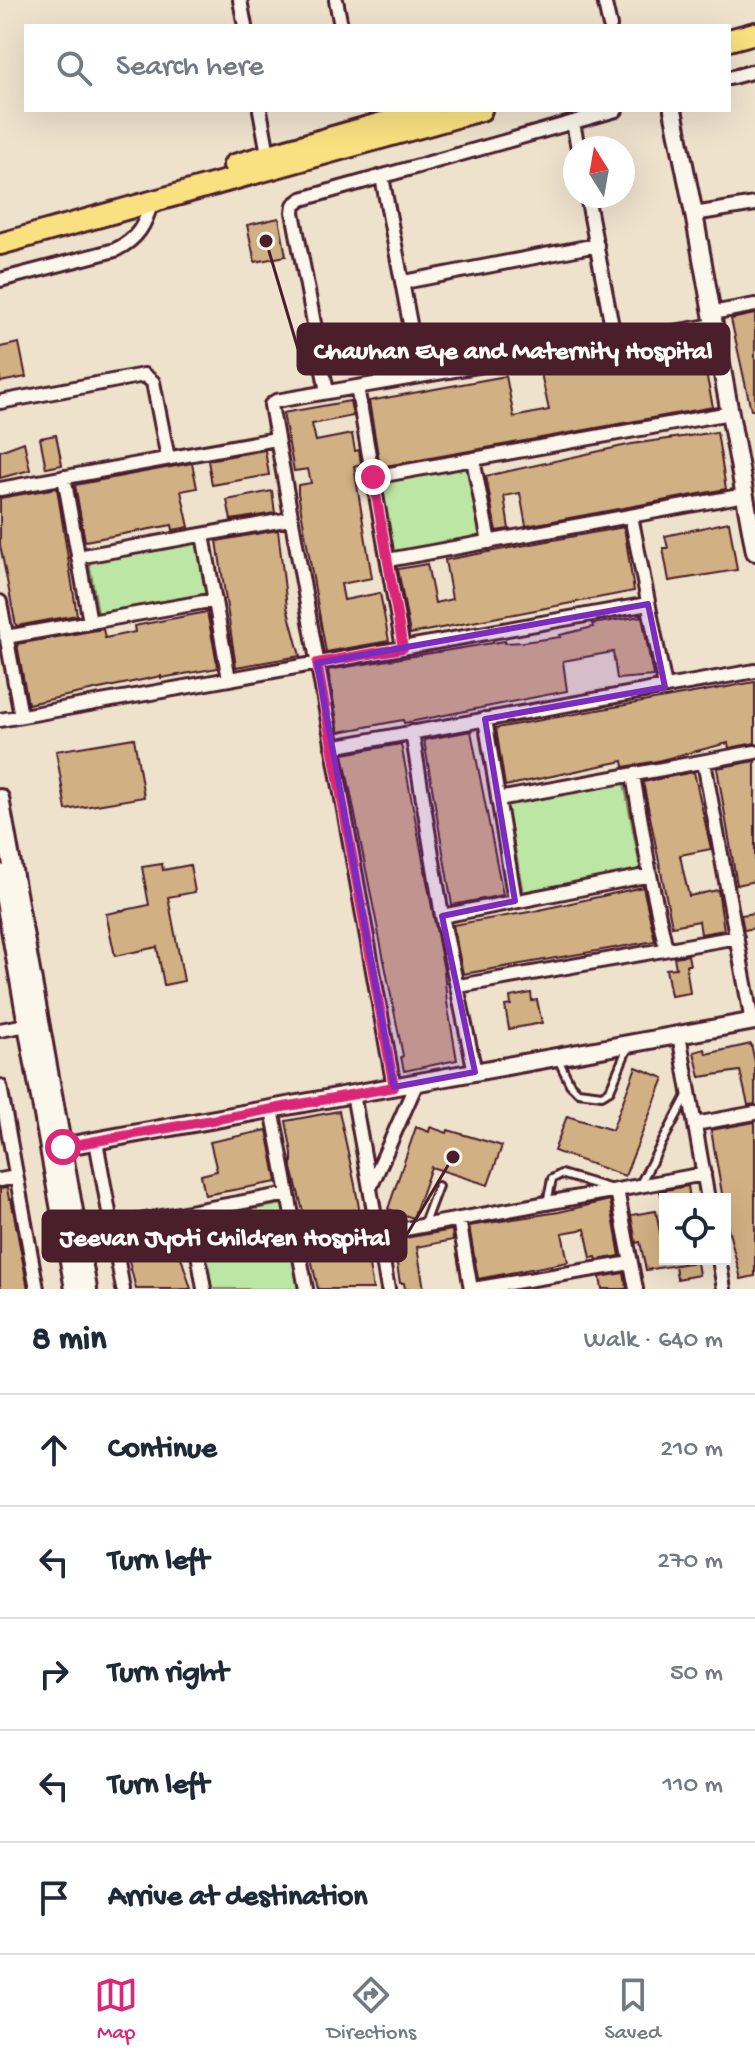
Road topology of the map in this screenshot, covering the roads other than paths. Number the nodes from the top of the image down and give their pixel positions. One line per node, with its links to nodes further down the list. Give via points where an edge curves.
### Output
1 (240, 0): 5 (street)
2 (336, 0): 6 (street)
3 (604, 0): 7 (street)
4 (755, 19): 8 (main road)
5 (245, 24)
6 (341, 24)
7 (610, 24)
8 (731, 26)
9 (755, 33): 10 (main road)
10 (731, 39)
11 (755, 71): 12 (street)
12 (731, 77)
13 (260, 112): 21 (street)
14 (413, 112): 18 (main road)
15 (474, 112): 23 (main road)
16 (609, 112): 19 (street)
17 (673, 112): 26 (street)
18 (390, 115): 21 (main road)
19 (573, 123): 20 (street); 22 (street)
20 (576, 136)
21 (268, 154): 27 (main road)
22 (382, 177): 31 (street); 37 (street, via 294,205)
23 (152, 201): 28 (main road); 30 (street, via 147,221 128,244)
24 (755, 204): 26 (street)
25 (589, 208): 29 (street)
26 (694, 214): 33 (street)
27 (0, 232)
28 (0, 244)
29 (597, 245): 31 (street); 34 (street)
30 (0, 280)
31 (404, 282): 35 (street)
32 (755, 305): 33 (street)
33 (713, 319): 34 (street); 39 (street)
34 (615, 342): 35 (street)
35 (420, 376): 36 (street)
36 (357, 387): 37 (street); 44 (street)
37 (327, 392): 40 (street, via 271,405)
38 (0, 402): 41 (street, via 144,375 153,382)
39 (730, 413): 42 (street); 46 (street)
40 (276, 439): 41 (street); 48 (street)
41 (168, 458): 43 (street)
42 (473, 459): 44 (street); 50 (street)
43 (64, 477): 45 (street); 52 (street)
44 (373, 477): 53 (street)
45 (0, 489)
46 (748, 490): 47 (street); 51 (street)
47 (631, 516): 50 (street); 56 (street)
48 (290, 519): 49 (street); 60 (street)
49 (203, 535): 52 (street); 54 (street)
50 (489, 542): 53 (street)
51 (755, 552)
52 (78, 557): 57 (street)
53 (388, 560): 59 (street)
54 (215, 600): 57 (street); 62 (street)
55 (0, 602): 58 (street)
56 (648, 604): 59 (street); 63 (street)
57 (90, 622): 58 (street)
58 (6, 637): 64 (street)
59 (403, 648): 60 (street)
60 (317, 663): 62 (street); 68 (street)
61 (755, 671): 63 (street)
62 (229, 679): 64 (street)
63 (665, 687): 65 (street)
64 (21, 716): 66 (street)
65 (485, 719): 67 (street); 73 (street)
66 (0, 720)
67 (412, 732): 68 (street); 77 (street)
68 (332, 747): 90 (street)
69 (755, 752): 70 (street)
70 (704, 762): 71 (street); 78 (street)
71 (633, 775): 73 (street); 75 (street)
72 (0, 798): 82 (street)
73 (498, 799): 76 (street)
74 (0, 873): 82 (street)
75 (650, 875): 76 (street); 79 (street)
76 (515, 901): 77 (street)
77 (442, 916): 80 (street)
78 (737, 937): 79 (street); 81 (street)
79 (666, 949): 80 (street)
80 (459, 986): 87 (street)
81 (754, 1021): 84 (street)
82 (34, 1024): 83 (street); 97 (street)
83 (0, 1030)
84 (679, 1035): 85 (street); 91 (street)
85 (629, 1044): 86 (street); 86 (lane, via 610,1090 602,1095 578,1092)
86 (557, 1057): 87 (street)
87 (475, 1072): 88 (street)
88 (417, 1082): 90 (street); 103 (street)
89 (0, 1086): 99 (street)
90 (394, 1087): 92 (street)
91 (689, 1092): 95 (street); 102 (lane)
92 (353, 1094): 93 (street); 103 (street)
93 (272, 1109): 96 (street); 106 (street)
94 (755, 1113): 95 (street)
95 (695, 1124): 98 (street)
96 (96, 1141): 97 (street); 110 (street)
97 (56, 1148): 117 (street); 118 (street)
98 (704, 1174): 102 (street); 105 (street)
99 (16, 1177): 100 (street); 116 (street)
100 (0, 1180)
101 (438, 1186): 111 (lane)
102 (639, 1186): 104 (street)
103 (370, 1188): 112 (street)
104 (617, 1190): 107 (street); 107 (lane, via 561,1174 552,1179); 113 (street)
105 (707, 1193)
106 (288, 1194): 108 (street); 121 (street)
107 (547, 1203): 109 (street)
108 (191, 1212): 110 (street); 120 (street)
109 (459, 1219): 111 (street); 123 (street)
110 (112, 1226): 119 (street)
111 (423, 1226): 112 (street)
112 (378, 1234): 122 (street)
113 (631, 1263): 115 (street); 125 (street)
114 (720, 1265): 126 (street)
115 (559, 1275): 123 (street); 124 (street)
116 (37, 1289)
117 (74, 1289)
118 (88, 1289)
119 (123, 1289)
120 (204, 1289)
121 (306, 1289)
122 (388, 1289)
123 (472, 1289)
124 (562, 1289)
125 (636, 1289)
126 (724, 1289)

